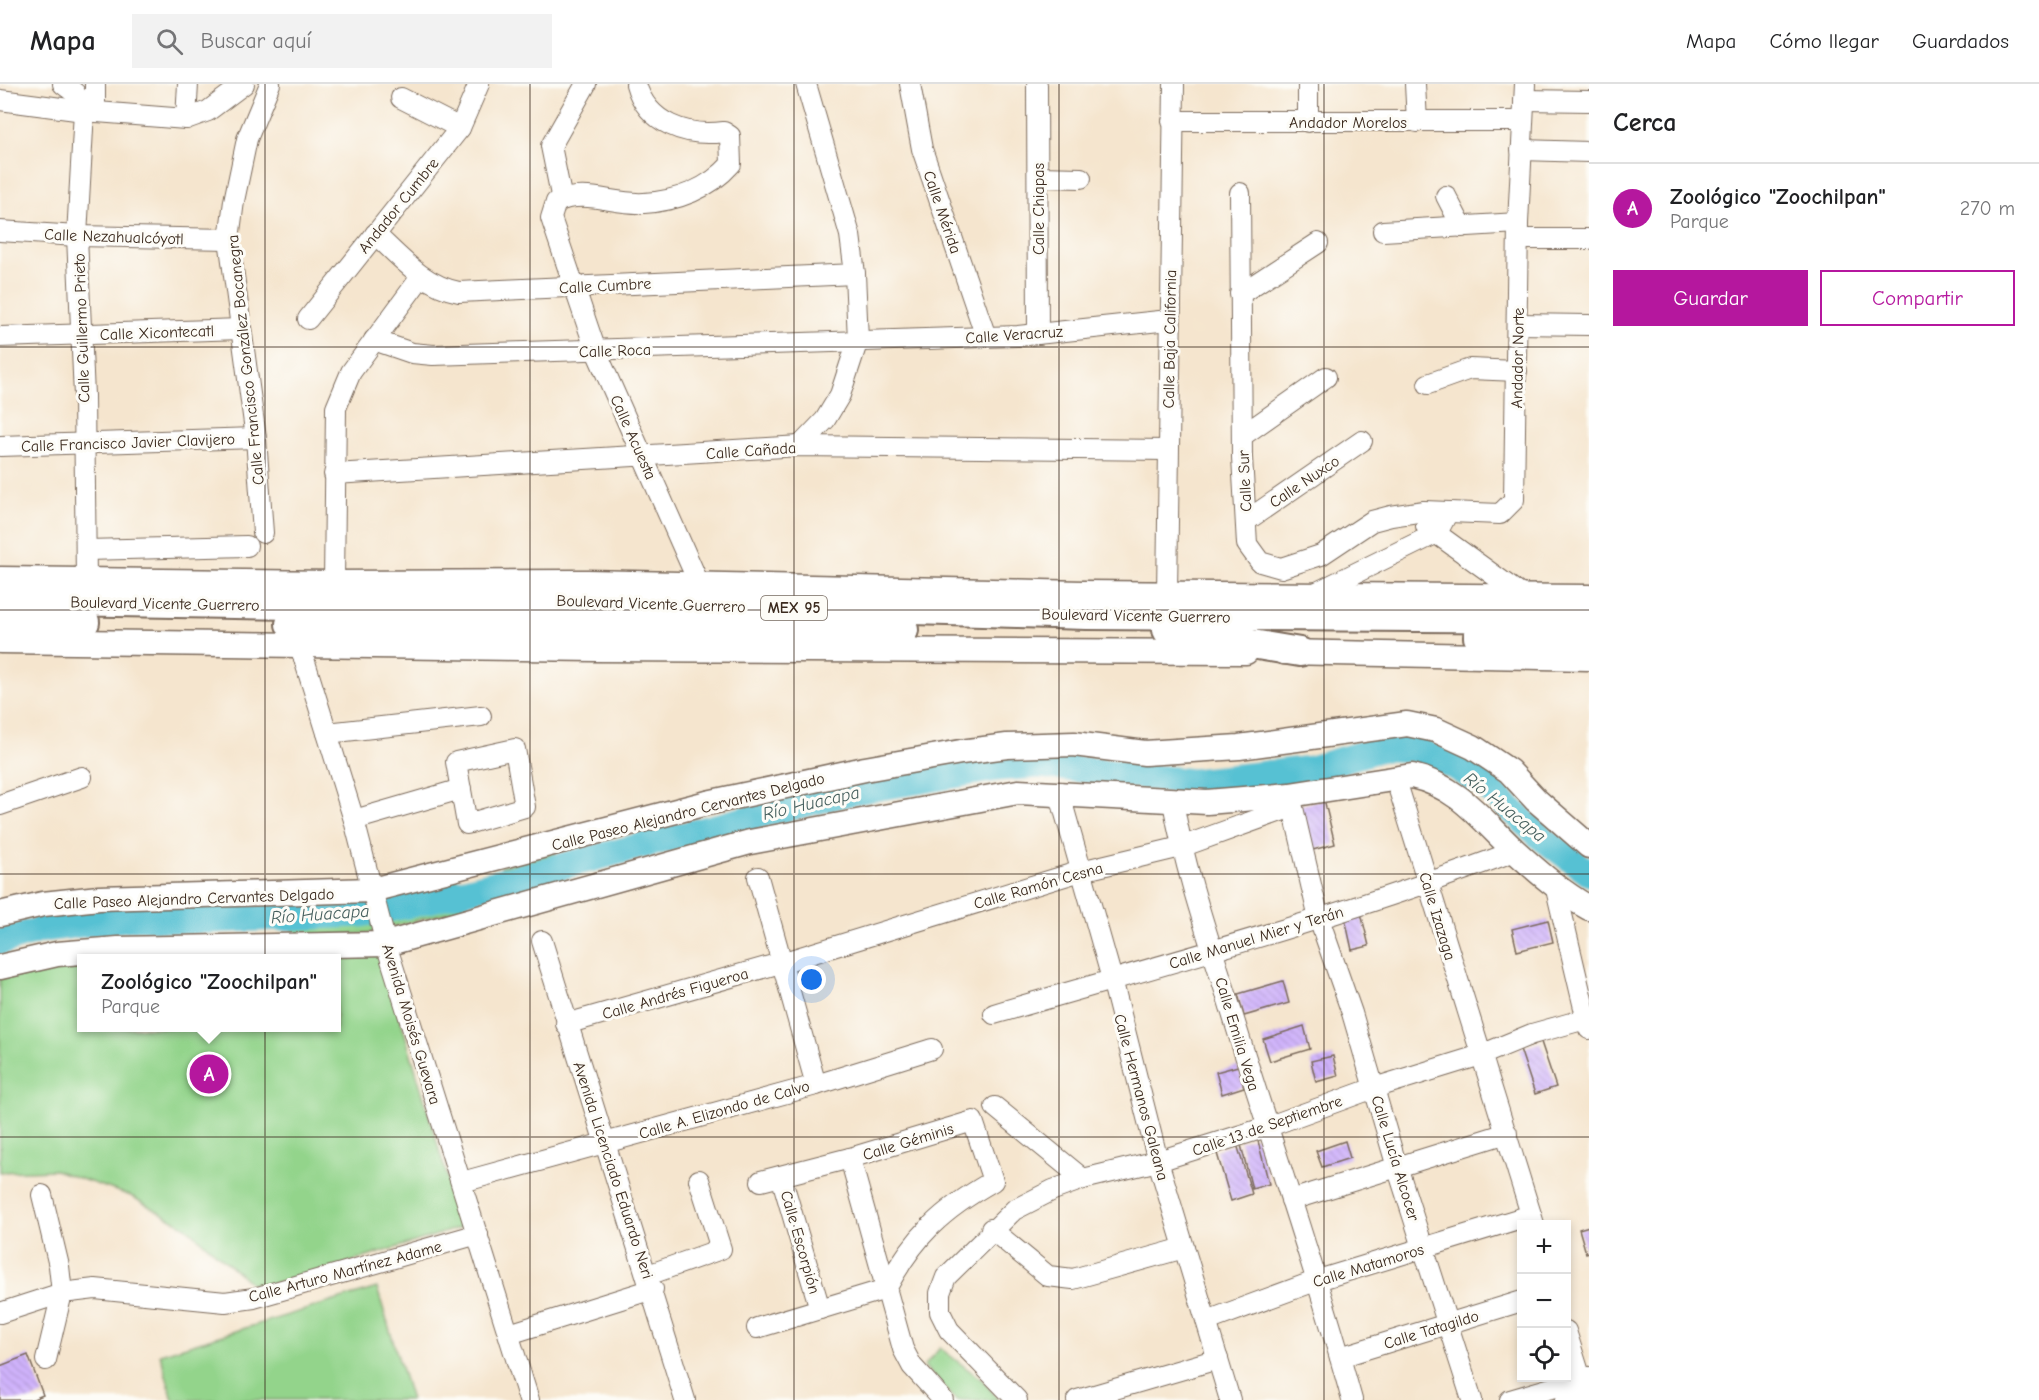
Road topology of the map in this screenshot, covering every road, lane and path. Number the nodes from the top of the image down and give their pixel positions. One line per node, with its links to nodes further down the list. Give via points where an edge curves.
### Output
1 (63, 84): 19 (street)
2 (95, 84): 19 (street, Calle Guillermo Prieto)
3 (188, 84): 20 (street)
4 (244, 84): 20 (street, via 208,111)
5 (270, 84): 39 (street, Calle Francisco González Bocanegra, via 247,140)
6 (480, 84): 25 (street, Andador Cumbre)
7 (586, 84): 32 (street, via 551,146)
8 (636, 84): 32 (street, via 640,98 670,127 701,135 724,132 730,136 731,164 700,191 644,203 572,195)
9 (806, 84): 42 (street, via 850,235)
10 (910, 84): 54 (street, Calle Mérida, via 922,149)
11 (1037, 84): 28 (street, Calle Chiapas)
12 (1174, 84): 21 (street, Calle Baja California)
13 (1308, 84): 23 (street)
14 (1415, 84): 24 (street)
15 (1524, 92): 18 (street); 22 (street, Andador Norte)
16 (400, 98): 25 (street)
17 (0, 100): 19 (street)
18 (1589, 101)
19 (89, 112): 20 (street); 38 (street, Calle Guillermo Prieto)
20 (186, 119)
21 (1172, 121): 23 (street, Andador Morelos); 47 (street, Calle Baja California)
22 (1523, 121): 24 (street, Andador Morelos); 26 (street, Andador Norte)
23 (1308, 122): 24 (street, Andador Morelos)
24 (1417, 122)
25 (460, 128): 37 (street, Andador Cumbre)
26 (1521, 150): 27 (street); 36 (street, Andador Norte)
27 (1589, 152)
28 (1038, 177): 29 (street); 51 (street, Calle Chiapas)
29 (1081, 178)
30 (1240, 193): 45 (street, Calle Sur)
31 (1446, 196): 33 (street)
32 (562, 200): 44 (street, Calle Acuesta, via 556,202 551,218)
33 (1462, 226): 35 (street); 36 (street)
34 (0, 231): 38 (street, Calle Nezahualcóyotl)
35 (1383, 231)
36 (1518, 231): 40 (street); 48 (street, Andador Norte)
37 (375, 234): 43 (street, Calle Cumbre); 46 (street, Andador Cumbre)
38 (77, 236): 39 (street, Calle Nezahualcóyotl); 52 (street, Calle Guillermo Prieto)
39 (229, 239): 50 (street, Calle Francisco González Bocanegra)
40 (1589, 239)
41 (1318, 243): 45 (street)
42 (855, 274): 44 (street, Calle Cumbre); 56 (street)
43 (421, 277): 44 (street, Calle Cumbre, via 439,288 459,292); 55 (street)
44 (574, 287): 57 (street, Calle Acuesta)
45 (1240, 294): 61 (street, Calle Sur)
46 (308, 319)
47 (1169, 320): 51 (street, Calle Veracruz); 67 (street, Calle Baja California)
48 (1517, 324): 49 (street); 58 (street, Andador Norte)
49 (1589, 325)
50 (241, 329): 52 (street, Calle Xicontecatl); 62 (street, Calle Francisco González Bocanegra)
51 (1038, 333): 54 (street, Calle Veracruz)
52 (82, 334): 53 (street, Calle Xicontecatl); 64 (street, Calle Guillermo Prieto)
53 (0, 337)
54 (986, 337): 56 (street, Calle Veracruz)
55 (374, 340): 57 (street, Calle Roca, via 412,353 433,355); 69 (street, via 351,372 336,408)
56 (858, 340): 57 (street, Calle Roca); 66 (street, via 840,395 825,420)
57 (596, 351): 68 (street, Calle Acuesta)
58 (1517, 371): 60 (street, via 1470,369); 70 (street, Andador Norte, via 1514,500 1500,514)
59 (1326, 377): 61 (street)
60 (1428, 384)
61 (1242, 436): 72 (street, Calle Sur)
62 (256, 438): 64 (street, Calle Francisco Javier Clavijero); 74 (street, Calle Francisco González Bocanegra)
63 (1362, 441): 72 (street, Calle Nuxco)
64 (84, 442): 65 (street, Calle Francisco Javier Clavijero); 76 (street, Calle Guillermo Prieto)
65 (0, 446)
66 (800, 446): 67 (street, Calle Cañada); 68 (street, Calle Cañada)
67 (1168, 450): 82 (street, Calle Baja California)
68 (643, 457): 69 (street, Calle Cañada); 81 (street, Calle Acuesta)
69 (334, 474): 80 (street)
70 (1448, 512): 71 (street, Calle Sur); 73 (street)
71 (1405, 513): 72 (street, Calle Sur, via 1372,521 1321,555 1281,568 1260,562 1247,544); 73 (street)
72 (1246, 521)
73 (1437, 532): 83 (street); 84 (street)
74 (263, 533)
75 (247, 546): 76 (street)
76 (86, 550): 78 (street, Calle Guillermo Prieto)
77 (0, 579): 78 (main road, Boulevard Vicente Guerrero)
78 (86, 581): 80 (main road, Boulevard Vicente Guerrero)
79 (587, 582): 80 (main road, Boulevard Vicente Guerrero); 81 (main road, Boulevard Vicente Guerrero); 86 (highway)
80 (334, 583)
81 (700, 586): 82 (main road, Boulevard Vicente Guerrero)
82 (1167, 594): 83 (main road, Boulevard Vicente Guerrero)
83 (1311, 595): 84 (main road, Boulevard Vicente Guerrero)
84 (1524, 597): 85 (main road, Boulevard Vicente Guerrero)
85 (1589, 597)
86 (526, 599): 87 (highway, Boulevard Vicente Guerrero / MEX 95, via 297,605); 88 (highway, Boulevard Vicente Guerrero / MEX 95, via 1087,615)
87 (0, 600)
88 (1589, 618)
89 (0, 621): 90 (highway, Boulevard Vicente Guerrero / MEX 95, via 1004,632)
90 (1162, 629): 91 (highway, Boulevard Vicente Guerrero / MEX 95); 94 (highway)
91 (1589, 639)
92 (0, 641): 93 (main road)
93 (300, 646): 94 (main road); 97 (street, Avenida Moisés Guevara)
94 (1300, 652): 95 (main road)
95 (1589, 658)
96 (481, 716): 97 (street)
97 (327, 733): 105 (street, Avenida Moisés Guevara)
98 (82, 777): 104 (street)
99 (1395, 777): 102 (main road); 108 (main road, via 1431,780 1458,795); 111 (street, Calle Izazaga)
100 (461, 789): 105 (street)
101 (1059, 792): 103 (main road); 109 (street, Calle Hermanos Galeana); 118 (main road, via 1008,794 750,843)
102 (1291, 801): 103 (main road); 107 (street, Calle Ramón Cesna); 116 (street, Calle Lucía Alcocer)
103 (1173, 802): 107 (street, Calle Emilia Vega)
104 (0, 805)
105 (354, 820): 113 (street, Avenida Moisés Guevara)
106 (1586, 841): 113 (main road, Calle Paseo Alejandro Cervantes Delgado, via 1509,771 1473,747 1436,730 1407,724 1250,746 1145,753 1074,744 951,753 707,803)
107 (1181, 847): 109 (street, Calle Ramón Cesna); 119 (street, Calle Emilia Vega)
108 (1515, 851): 111 (street, Calle Manuel Mier y Terán); 112 (main road)
109 (1081, 871): 120 (street, Calle Ramón Cesna); 122 (street, Calle Hermanos Galeana)
110 (758, 877): 120 (street, Calle A. Elizondo de Calvo)
111 (1428, 884): 116 (street, Calle Manuel Mier y Terán); 127 (street, Calle Izazaga)
112 (1555, 885): 114 (main road); 124 (street)
113 (372, 891): 115 (main road, Calle Paseo Alejandro Cervantes Delgado, via 99,898); 118 (street, Avenida Moisés Guevara)
114 (1589, 908)
115 (0, 914)
116 (1319, 919): 119 (street, Calle Manuel Mier y Terán); 129 (street, Calle Lucía Alcocer)
117 (542, 941): 125 (street, Avenida Licenciado Eduardo Neri)
118 (386, 943): 121 (main road, via 118,948 57,954); 141 (street, Avenida Moisés Guevara)
119 (1213, 951): 122 (street, Calle Manuel Mier y Terán); 131 (street, Calle Emilia Vega)
120 (784, 962): 125 (street, Calle Andrés Figueroa); 128 (street, Calle A. Elizondo de Calvo)
121 (0, 967)
122 (1112, 979): 123 (street, Calle Manuel Mier y Terán); 135 (street, Calle Hermanos Galeana)
123 (994, 1014)
124 (1588, 1022): 127 (street, Calle 13 de Septiembre, via 1532,1034)
125 (566, 1024): 133 (street, Avenida Licenciado Eduardo Neri)
126 (932, 1049): 128 (street)
127 (1481, 1055): 129 (street, Calle 13 de Septiembre); 132 (street, Calle Izazaga)
128 (816, 1085): 133 (street, Calle A. Elizondo de Calvo)
129 (1374, 1088): 131 (street, Calle 13 de Septiembre); 136 (street, Calle Lucía Alcocer)
130 (995, 1107): 138 (street)
131 (1266, 1127): 135 (street, Calle 13 de Septiembre); 143 (street, Calle Emilia Vega)
132 (1507, 1133): 136 (street); 144 (street, Calle Izazaga)
133 (607, 1142): 141 (street, Calle A. Elizondo de Calvo); 151 (street, Avenida Licenciado Eduardo Neri)
134 (850, 1158): 137 (street, Calle Géminis); 152 (street); 152 (street, Calle Géminis, via 973,1121 993,1181 959,1200 925,1230 903,1256)
135 (1158, 1161): 138 (street, Calle 13 de Septiembre); 148 (street, Calle Hermanos Galeana)
136 (1397, 1166): 143 (street); 149 (street, Calle Lucía Alcocer)
137 (781, 1176): 140 (street, Calle Géminis); 155 (street, Calle Escorpión)
138 (1083, 1179): 146 (street, Calle 13 de Septiembre, via 1014,1210)
139 (699, 1180): 151 (street, via 721,1249)
140 (761, 1181)
141 (462, 1182): 147 (street, Avenida Moisés Guevara)
142 (42, 1195): 153 (street)
143 (1291, 1200): 150 (street, Calle Emilia Vega)
144 (1532, 1220)
145 (1517, 1224): 149 (street, Calle Matamoros)
146 (991, 1229): 148 (street, via 1048,1276 1060,1280); 169 (street, Calle 13 de Septiembre, via 946,1277 940,1293 940,1312 967,1351)
147 (478, 1234): 153 (street, Calle Arturo Martínez Adame, via 225,1302 95,1289); 160 (street, Avenida Moisés Guevara)
148 (1184, 1248): 157 (street, Calle Hermanos Galeana)
149 (1424, 1248): 150 (street, Calle Matamoros); 158 (street, Calle Lucía Alcocer)
150 (1318, 1280): 157 (street, Calle Matamoros); 162 (street, Calle Emilia Vega)
151 (650, 1282): 160 (street); 167 (street, Avenida Licenciado Eduardo Neri)
152 (886, 1289): 155 (street); 168 (street, via 903,1349 912,1366)
153 (62, 1293): 156 (street, Calle Arturo Martínez Adame); 164 (street)
154 (1517, 1302): 158 (street, Calle Tatagildo)
155 (820, 1309): 159 (street)
156 (0, 1313)
157 (1207, 1321): 163 (street, Calle Hermanos Galeana)
158 (1449, 1323): 162 (street, Calle Tatagildo); 173 (street, Calle Lucía Alcocer)
159 (757, 1328)
160 (509, 1334): 166 (street, Avenida Moisés Guevara)
161 (1571, 1344): 165 (street)
162 (1340, 1357): 172 (street, Calle Emilia Vega)
163 (1218, 1359): 170 (street); 171 (street, Calle Hermanos Galeana)
164 (46, 1360)
165 (1586, 1383): 174 (street); 175 (main road)
166 (529, 1400)
167 (686, 1400)
168 (943, 1400)
169 (1017, 1400)
170 (1077, 1400)
171 (1230, 1400)
172 (1352, 1400)
173 (1472, 1400)
174 (1510, 1400)
175 (1567, 1400)

